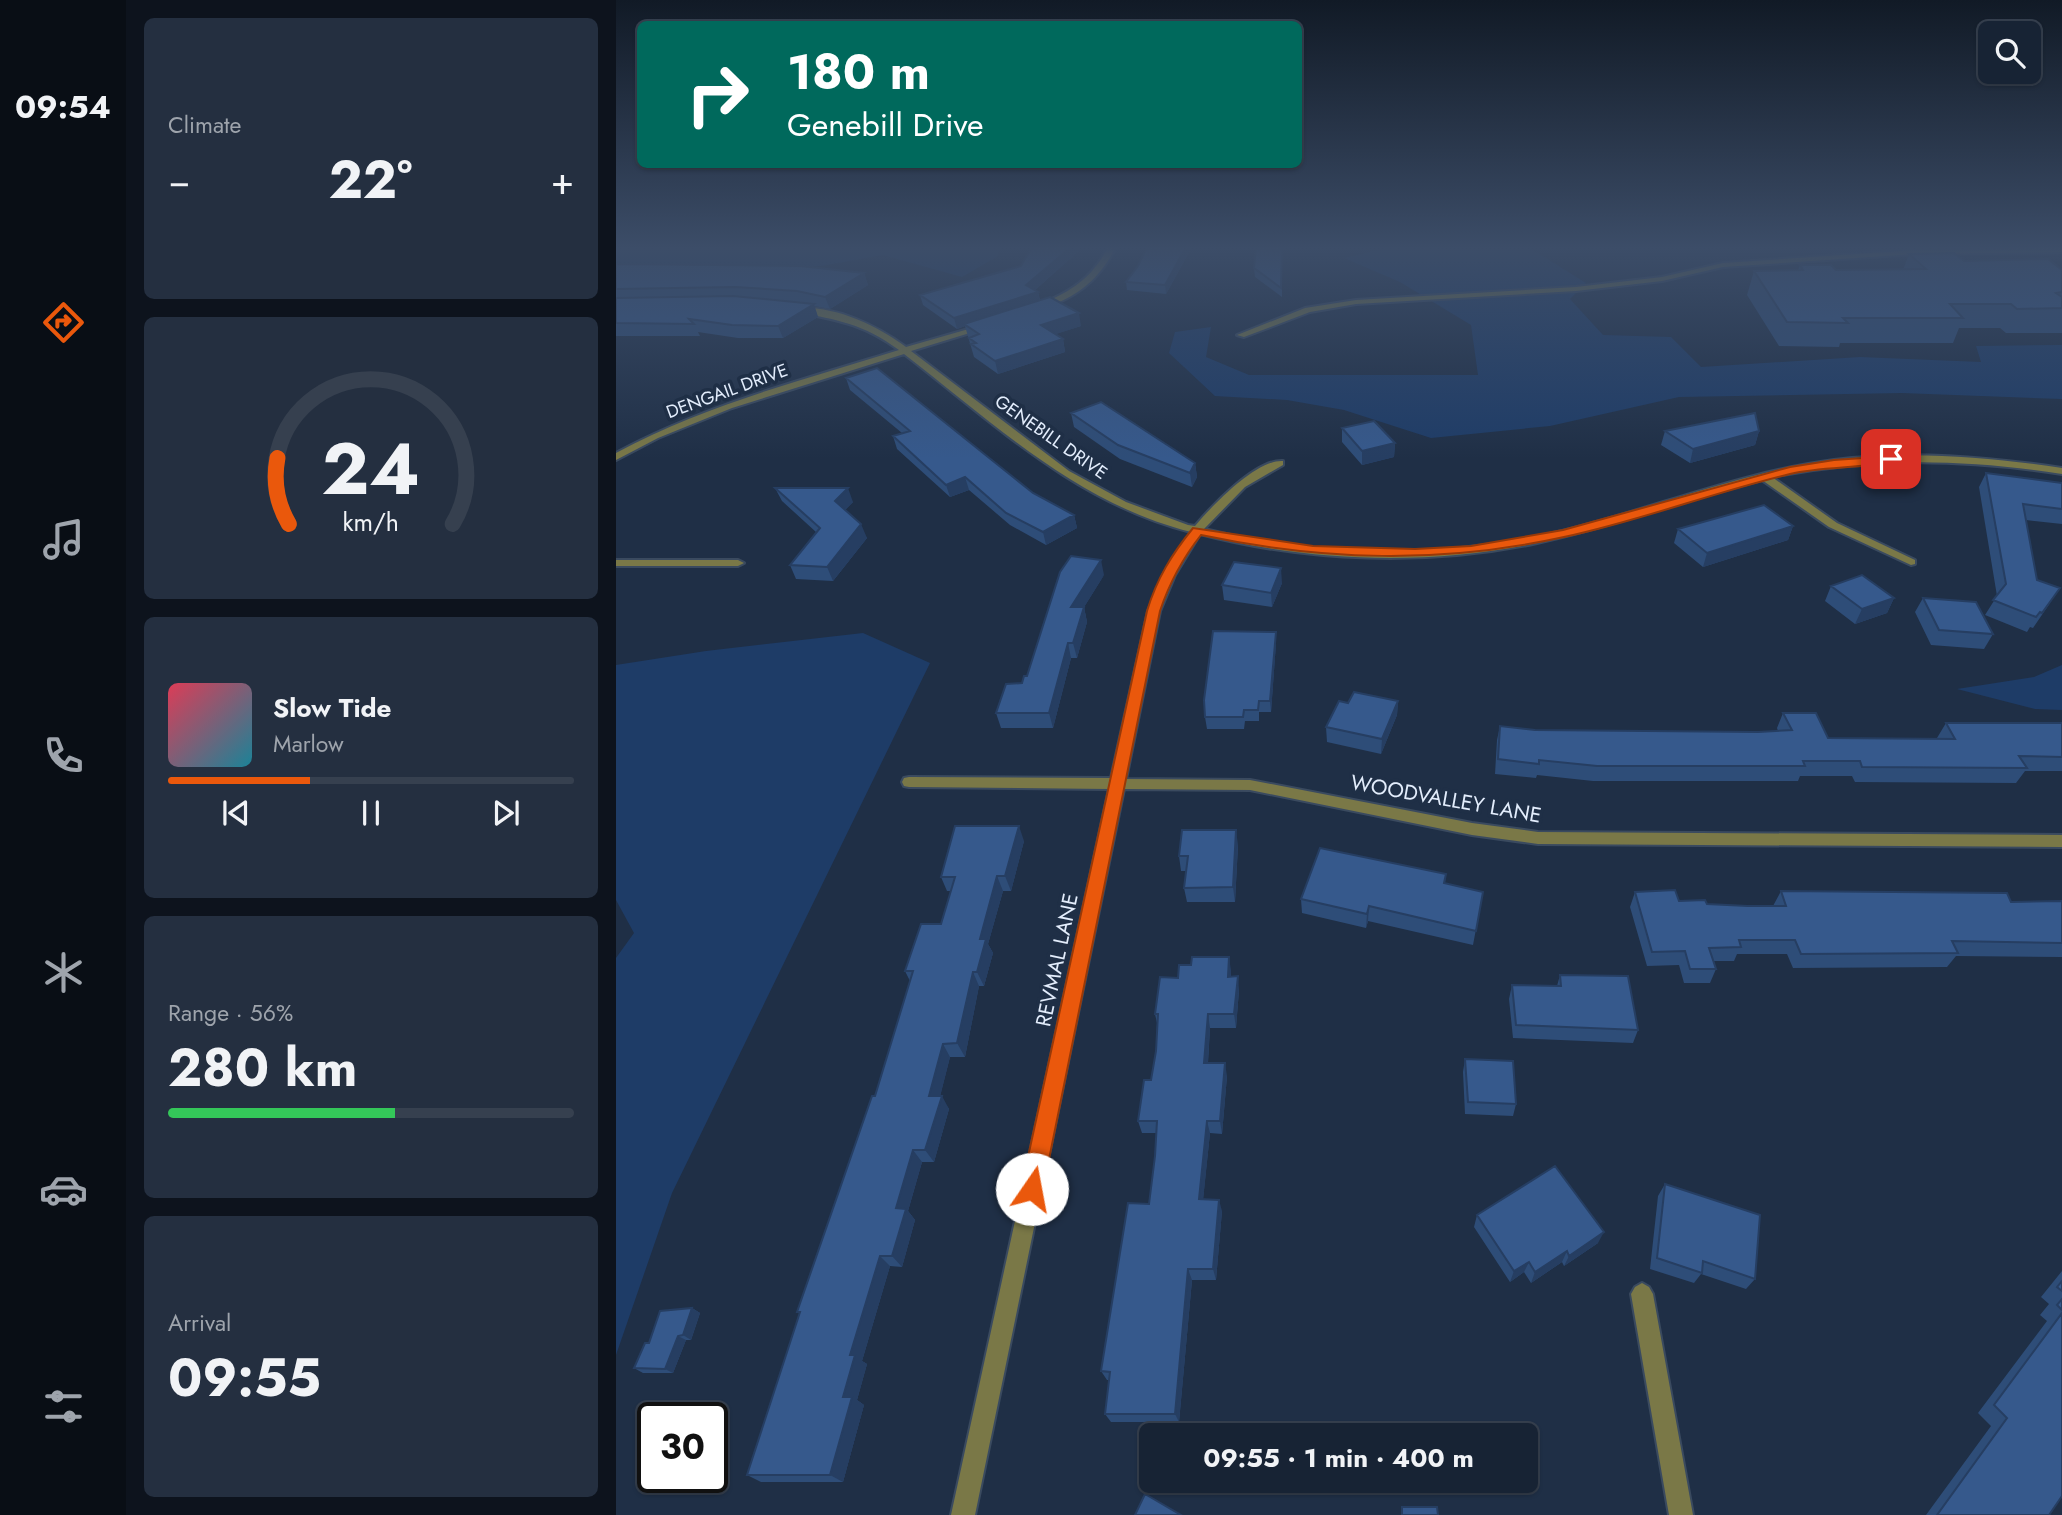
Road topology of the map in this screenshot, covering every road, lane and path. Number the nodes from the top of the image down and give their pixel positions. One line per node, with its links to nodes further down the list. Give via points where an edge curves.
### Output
1 (836, 318): 5 (street, GENEBILL DRIVE, via 858,322)
2 (1287, 318): 4 (street)
3 (991, 323): 5 (street, DENGAIL DRIVE)
4 (1241, 335)
5 (904, 350): 6 (street, DENGAIL DRIVE, via 716,410); 10 (street, GENEBILL DRIVE, via 1087,486 1127,506)
6 (616, 457)
7 (1279, 463): 10 (street, REVMAL LANE, via 1242,484)
8 (2062, 471): 9 (street, GENEBILL DRIVE, via 1910,458 1834,463)
9 (1765, 477): 10 (street, GENEBILL DRIVE, via 1564,533 1471,550 1313,550); 11 (street, via 1833,525)
10 (1198, 530): 15 (street, REVMAL LANE, via 1163,581)
11 (1911, 562)
12 (616, 563): 13 (street)
13 (738, 564)
14 (909, 782): 15 (street, WOODVALLEY LANE)
15 (1117, 782): 16 (street, WOODVALLEY LANE, via 1250,785 1472,830 1538,838); 18 (street, REVMAL LANE)
16 (2062, 841)
17 (1642, 1294): 19 (street)
18 (964, 1515)
19 (1681, 1515)

